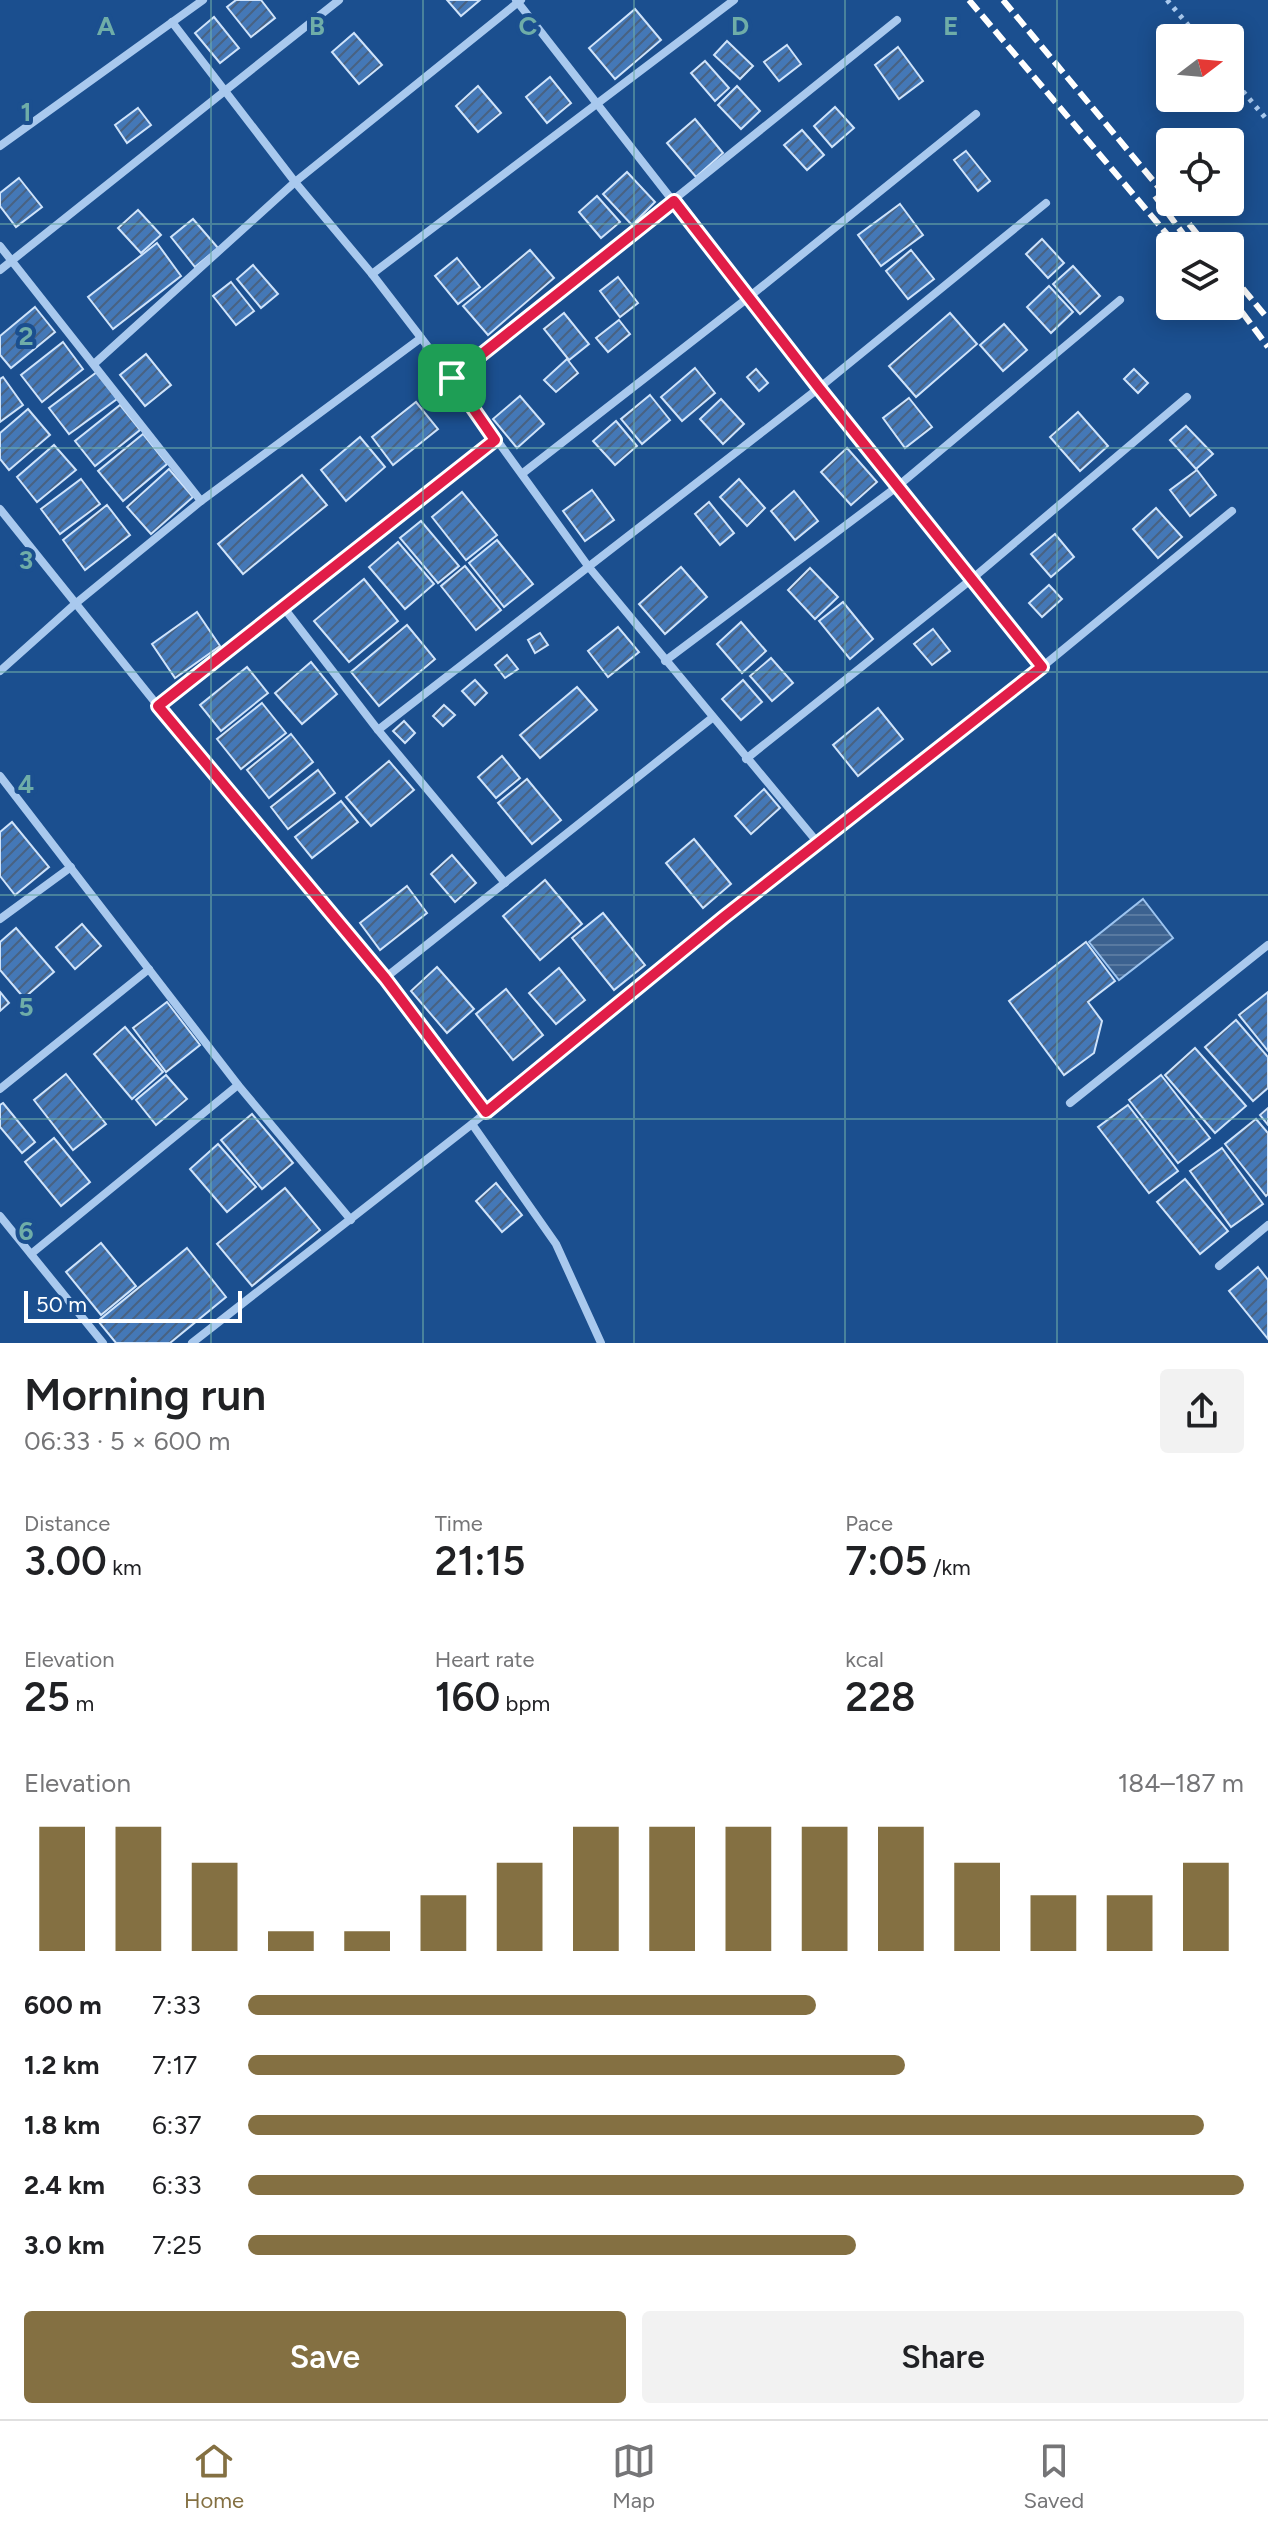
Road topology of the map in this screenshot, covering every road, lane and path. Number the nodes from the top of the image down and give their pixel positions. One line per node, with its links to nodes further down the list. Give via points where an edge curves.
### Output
1 (203, 0): 7 (street)
2 (339, 0): 9 (street)
3 (734, 0): 11 (street)
4 (1167, 0): 8 (path)
5 (519, 1): 11 (street); 15 (street)
6 (897, 20): 16 (street)
7 (172, 22): 9 (street); 14 (street)
8 (1187, 24)
9 (224, 90): 15 (street); 19 (street)
10 (1244, 93): 13 (path)
11 (598, 102): 16 (street); 21 (street)
12 (976, 114): 22 (street)
13 (1268, 121)
14 (0, 146)
15 (295, 182): 21 (street); 25 (street)
16 (674, 201): 22 (street); 26 (street)
17 (1046, 203): 27 (street)
18 (0, 246): 19 (street)
19 (12, 261): 20 (street); 25 (street)
20 (0, 270)
21 (372, 274): 24 (street)
22 (749, 297): 27 (street); 30 (street)
23 (1120, 300): 31 (street)
24 (421, 338): 26 (street); 32 (street)
25 (94, 364): 32 (street)
26 (452, 378): 29 (street)
27 (819, 388): 31 (street); 35 (street)
28 (1187, 397): 36 (street)
29 (495, 440): 30 (street); 38 (street)
30 (523, 473): 35 (street)
31 (898, 486): 36 (street); 39 (street)
32 (201, 501): 37 (street)
33 (0, 509): 37 (street)
34 (1232, 511): 40 (street)
35 (588, 566): 39 (street); 44 (street)
36 (973, 578): 40 (street); 45 (street)
37 (75, 604): 41 (street); 42 (street)
38 (284, 608): 42 (street); 44 (street)
39 (665, 661): 43 (street)
40 (1042, 667): 47 (street)
41 (0, 671)
42 (158, 706): 53 (street)
43 (712, 718): 45 (street); 49 (street)
44 (378, 730): 49 (street)
45 (746, 759): 47 (street)
46 (0, 776): 48 (street)
47 (818, 843): 57 (street)
48 (71, 867): 50 (street); 52 (street)
49 (505, 883): 53 (street)
50 (0, 919)
51 (1268, 945): 56 (street)
52 (149, 969): 54 (street); 55 (street)
53 (385, 978): 57 (street)
54 (238, 1085): 60 (street); 62 (street)
55 (0, 1089)
56 (1070, 1103)
57 (486, 1112): 58 (street)
58 (472, 1124): 60 (street); 66 (street, via 556,1244)
59 (0, 1216): 62 (street)
60 (351, 1220): 65 (street)
61 (1268, 1225): 63 (street)
62 (31, 1254): 64 (street)
63 (1219, 1266)
64 (103, 1343)
65 (192, 1343)
66 (601, 1343)

